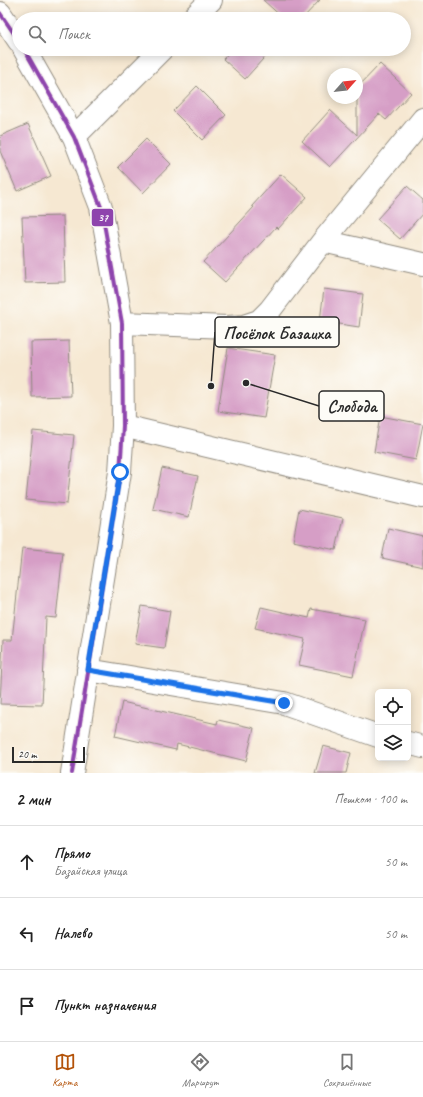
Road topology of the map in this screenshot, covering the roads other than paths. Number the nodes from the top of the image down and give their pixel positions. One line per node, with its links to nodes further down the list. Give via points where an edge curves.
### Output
1 (211, 0): 2 (street)
2 (199, 12)
3 (0, 13): 4 (street)
4 (12, 31)
5 (28, 56): 8 (street)
6 (155, 56): 8 (street)
7 (423, 119): 9 (street)
8 (74, 137): 11 (street, via 101,206)
9 (323, 241): 10 (street); 11 (street, via 259,321 244,326 228,327)
10 (423, 264)
11 (122, 324): 12 (street)
12 (123, 426): 13 (street); 14 (street, via 120,472)
13 (423, 497)
14 (88, 670): 15 (street, via 284,703); 18 (street)
15 (375, 735)
16 (411, 745): 17 (street)
17 (423, 747)
18 (72, 773)

